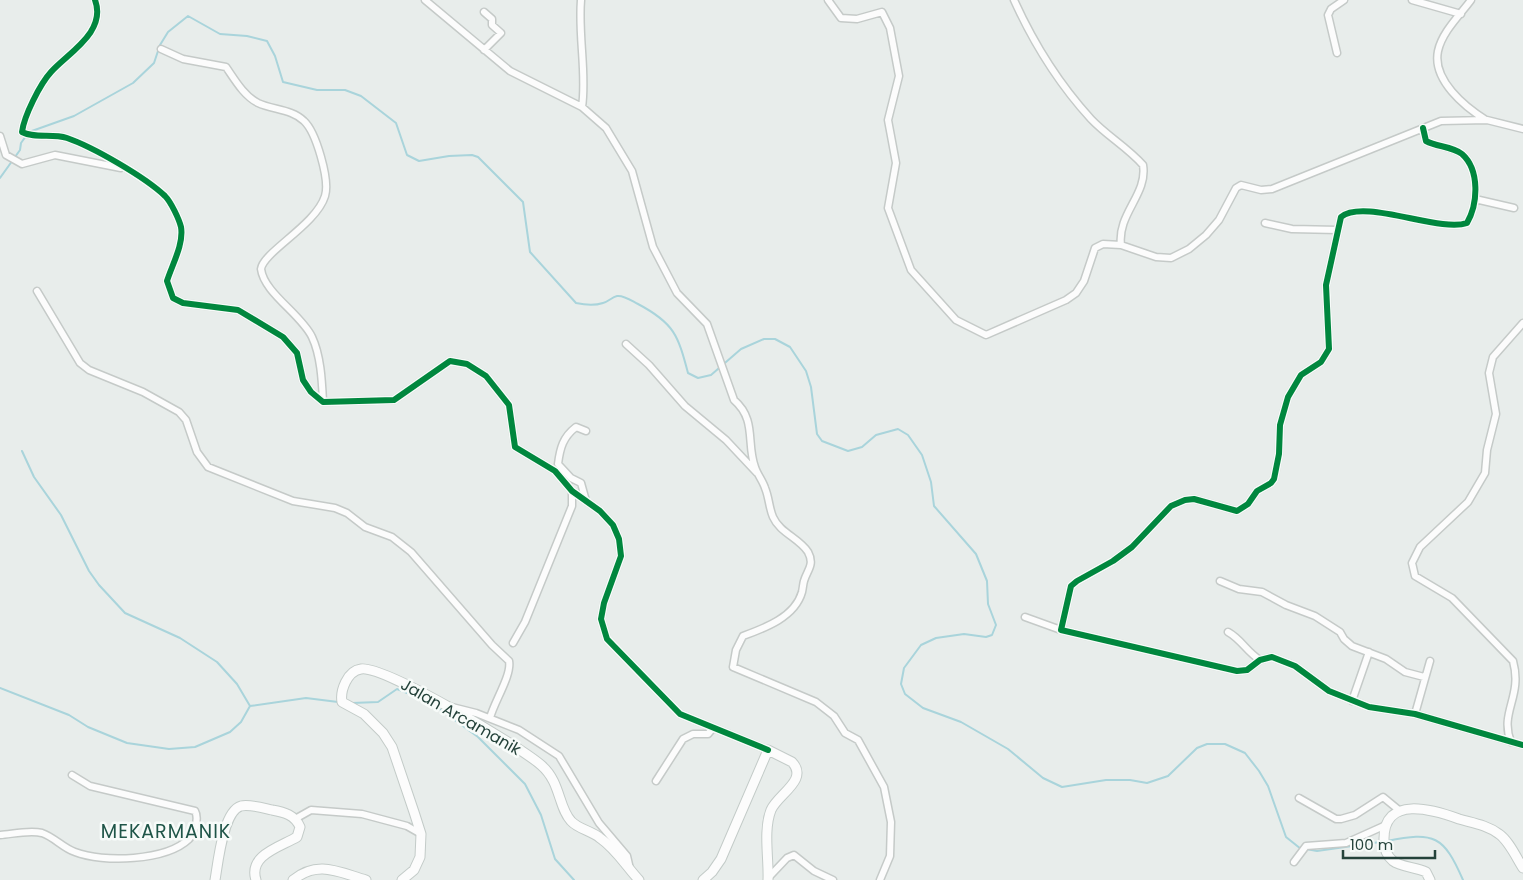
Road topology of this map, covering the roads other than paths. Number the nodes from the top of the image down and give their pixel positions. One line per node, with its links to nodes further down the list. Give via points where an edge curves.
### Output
1 (95, 0): 19 (street, via 96,18 84,43 50,73 23,121 22,132 29,136 51,134 67,138)
2 (425, 0): 12 (street)
3 (581, 0): 14 (street)
4 (828, 0): 24 (street, via 841,18 857,19 882,12 890,28 899,76 888,120 896,163 888,208 912,270 956,320 986,335 1066,300 1084,281 1094,248 1103,244)
5 (1014, 0): 24 (street, via 1075,99 1091,119 1142,165 1144,173 1140,188 1123,220)
6 (1344, 0): 13 (street, via 1328,15)
7 (1412, 0): 10 (street)
8 (1472, 0): 10 (street)
9 (484, 12): 12 (street, via 500,34)
10 (1461, 14): 15 (street, via 1441,42 1437,62 1441,74 1461,101)
11 (161, 49): 28 (street, via 183,59 226,67 243,91 257,102 303,119 312,134 326,179 325,196 307,223 270,254 261,269 268,285 312,336)
12 (484, 50): 14 (street, via 510,71)
13 (1337, 53)
14 (582, 107): 30 (street, via 606,128 626,160 635,180 653,247 677,293 707,324 734,400 751,428 754,466)
15 (1487, 120): 16 (street, via 1442,121); 17 (street)
16 (1423, 128): 20 (street, via 1426,141 1461,153 1468,160 1473,173); 24 (street, via 1272,189 1242,185 1236,188 1210,230 1189,250 1172,258 1156,257)
17 (1523, 129)
18 (0, 136): 19 (street, via 6,155 22,164 55,156)
19 (129, 170): 28 (street, via 166,197 180,226 181,242 166,281 173,298 183,304 238,310 283,337 297,354 303,380)
20 (1475, 199): 21 (street); 23 (street, via 1471,217 1462,225 1351,212 1341,216)
21 (1514, 208)
22 (1266, 223): 23 (street, via 1292,229)
23 (1338, 230): 35 (street, via 1326,285 1329,349 1321,362 1301,375 1290,391 1283,412 1277,471 1271,483 1257,491 1248,504 1237,511 1194,500 1170,506 1132,547 1076,580 1071,586)
24 (1121, 244)
25 (37, 290): 45 (street, via 80,363 179,412 186,420 197,452 208,467 293,501 336,508 365,527 392,537 411,552 509,661 508,675 494,701)
26 (1523, 323): 47 (street, via 1490,364 1496,414 1482,481 1468,502 1420,547 1412,563 1415,576 1452,598 1520,673 1521,690 1512,712 1508,733)
27 (626, 344): 30 (street, via 685,406 726,440)
28 (323, 402): 31 (street, via 394,400 450,361 467,364 486,376 509,405 515,447 556,471)
29 (586, 431): 32 (street, via 576,427 566,437 558,464 581,484)
30 (760, 475): 69 (street, via 773,517 783,531 799,542 811,564 796,604 768,626 743,636 733,667 816,702 831,713 845,733 858,740 884,787 891,822 890,856)
31 (572, 492): 32 (street); 37 (street, via 572,506 525,622)
32 (586, 501): 46 (street, via 614,525 619,538 621,556 601,619 607,638 680,714)
33 (1220, 581): 38 (street, via 1262,592 1315,616 1340,632 1347,643)
34 (1025, 617): 35 (street)
35 (1061, 630): 39 (street, via 1237,671 1247,670)
36 (1228, 632): 39 (street)
37 (513, 643)
38 (1369, 652): 41 (street, via 1406,672); 42 (street)
39 (1260, 660): 42 (street, via 1272,657 1284,661 1304,671 1329,691)
40 (1430, 661): 41 (street)
41 (1424, 677): 44 (street)
42 (1352, 701): 44 (street, via 1376,709)
43 (448, 708): 45 (street, via 458,707); 56 (street, Jalan Arcamanik, via 406,684 366,669 358,669 352,674 342,692 343,705 364,714 377,725 392,747); 60 (street, Jalan Arcamanik, via 542,765 557,786 571,821 602,839)
44 (1415, 714): 47 (street)
45 (490, 718): 60 (street, via 528,735 563,759 580,795 627,856)
46 (713, 728): 49 (street); 51 (street, via 708,734 682,738)
47 (1510, 742): 48 (street)
48 (1523, 745)
49 (768, 750): 61 (street, via 792,762 797,769 795,783 774,804 769,817); 67 (street, via 721,858)
50 (72, 775): 57 (street, via 90,786 195,811 197,818 193,833 174,848 144,857 127,858 78,853 37,832)
51 (656, 782)
52 (1300, 798): 53 (street, via 1336,819 1355,816 1383,797)
53 (1400, 811): 55 (street); 59 (street, via 1421,808 1490,828 1501,835)
54 (295, 819): 56 (street, via 310,810 362,814 406,826); 62 (street, via 285,813 252,806 236,809 225,829); 63 (street, via 300,828 299,834 259,860 254,872)
55 (1386, 825): 58 (street, via 1346,843 1306,846); 70 (street, via 1384,846 1388,855 1398,863 1426,872)
56 (421, 834): 66 (street, Jalan Arcamanik, via 418,864)
57 (0, 835)
58 (1294, 862)
59 (1523, 868)
60 (634, 876)
61 (768, 879): 68 (street, via 786,858 794,855 814,871)
62 (215, 880)
63 (256, 880)
64 (293, 880): 65 (street, via 315,868)
65 (366, 880)
66 (402, 880)
67 (703, 880)
68 (833, 880)
69 (880, 880)
70 (1430, 880)

